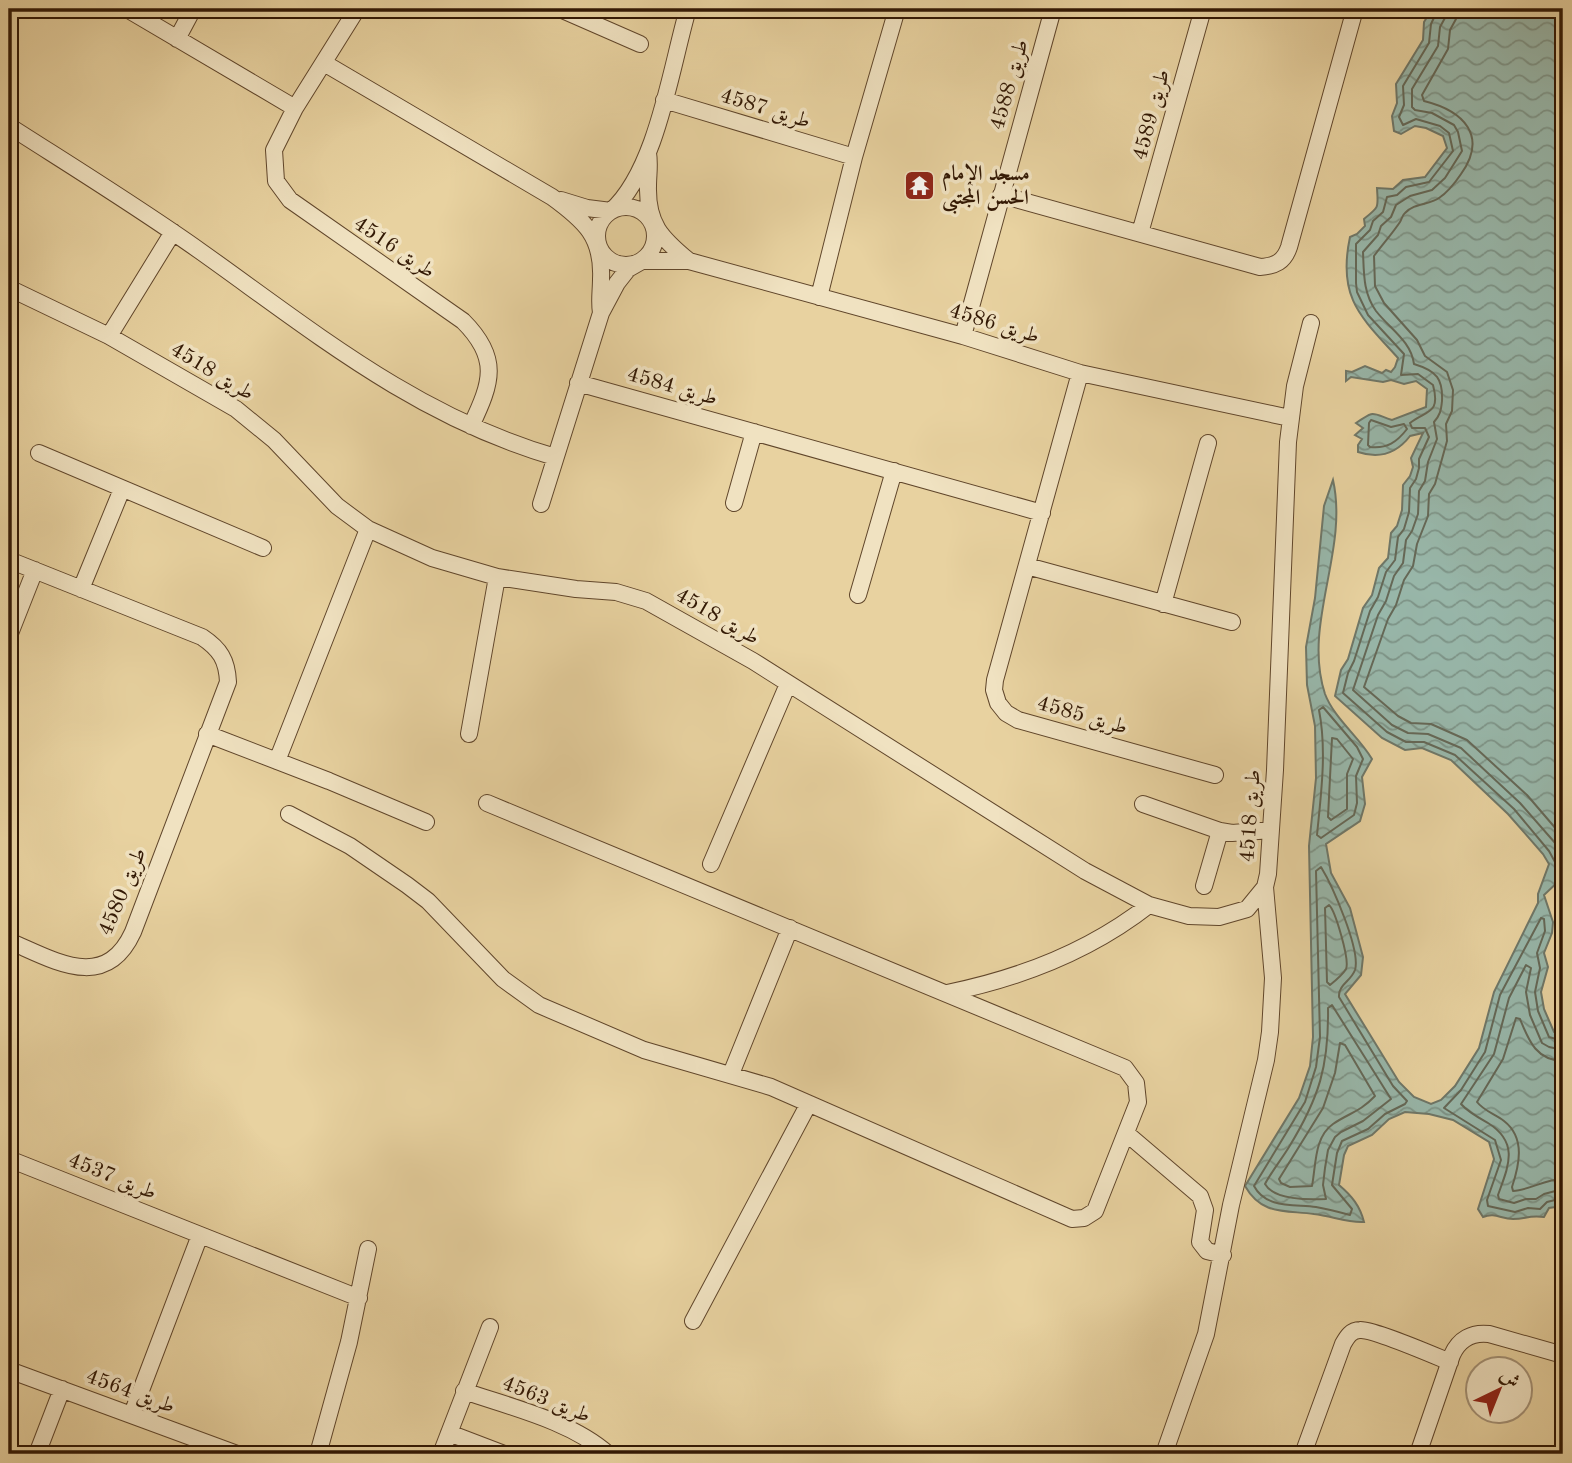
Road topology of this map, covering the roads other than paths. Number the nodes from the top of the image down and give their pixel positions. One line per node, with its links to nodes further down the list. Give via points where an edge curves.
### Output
1 (127, 9): 10 (street)
2 (192, 9): 10 (street)
3 (357, 9): 12 (street, طريق 4516)
4 (560, 9): 11 (street)
5 (688, 9): 13 (street)
6 (1053, 9): 18 (street, طريق 4588)
7 (1203, 9): 23 (street, طريق 4589)
8 (1355, 9): 23 (street, via 1286,257 1270,267 1260,267)
9 (891, 10): 17 (street)
10 (177, 39): 14 (street)
11 (640, 44)
12 (324, 63): 14 (street, طريق 4516); 19 (street)
13 (664, 100): 16 (street); 17 (street, طريق 4587)
14 (295, 108): 36 (street, طريق 4516, via 274,150 276,181 297,206 475,333 485,346 489,377)
15 (9, 126): 22 (street)
16 (648, 152): 20 (street, via 630,189); 21 (street)
17 (855, 158): 28 (street)
18 (1001, 195): 23 (street); 32 (street, طريق 4588)
19 (552, 197): 20 (street); 24 (street)
20 (611, 211): 21 (street, via 629,207); 24 (street, via 599,224)
21 (651, 220): 25 (street, via 655,238); 26 (street, طريق 4586, via 668,244)
22 (173, 232): 31 (street); 36 (street, via 353,360 416,400)
23 (1140, 233)
24 (598, 242): 25 (street, via 601,251 615,262); 29 (street)
25 (642, 261): 26 (street, طريق 4586); 29 (street, via 623,275)
26 (689, 261): 28 (street, طريق 4586)
27 (9, 288): 31 (street, طريق 4518)
28 (819, 297): 32 (street, طريق 4586)
29 (601, 313): 34 (street)
30 (1311, 323): 35 (street, طريق 4518)
31 (109, 336): 46 (street, طريق 4518, via 236,409 337,506)
32 (963, 336): 33 (street, طريق 4586)
33 (1080, 373): 35 (street, طريق 4586); 45 (street, طريق 4585)
34 (578, 383): 37 (street, طريق 4584); 40 (street)
35 (1290, 418): 66 (street, طريق 4518)
36 (471, 426): 40 (street)
37 (754, 432): 41 (street, طريق 4584); 43 (street)
38 (1208, 443): 54 (street)
39 (38, 453): 42 (street)
40 (555, 457): 44 (street)
41 (894, 471): 45 (street, طريق 4584); 53 (street)
42 (122, 489): 47 (street); 52 (street)
43 (734, 503)
44 (541, 505)
45 (1042, 513): 49 (street, طريق 4585)
46 (368, 529): 51 (street, طريق 4518, via 432,558); 60 (street)
47 (263, 548)
48 (9, 559): 50 (street, طريق 4580)
49 (1027, 566): 54 (street); 61 (street, طريق 4585, via 995,680 998,703 1006,713 1037,726)
50 (35, 570): 52 (street, طريق 4580); 56 (street)
51 (497, 577): 57 (street, طريق 4518, via 616,592 646,601); 59 (street)
52 (81, 589): 58 (street, طريق 4580, via 215,646 224,657 228,682)
53 (858, 595)
54 (1163, 604): 55 (street)
55 (1232, 622)
56 (9, 636)
57 (788, 684): 68 (street); 71 (street, طريق 4518, via 1085,871)
58 (207, 734): 60 (street); 73 (street, طريق 4580, via 133,932 120,954 92,967 75,967)
59 (469, 734)
60 (277, 761): 65 (street)
61 (1215, 775)
62 (487, 803): 72 (street)
63 (1143, 803): 67 (street)
64 (289, 814): 75 (street, via 350,846 407,884 503,979 539,1005 652,1053)
65 (426, 822)
66 (1271, 830): 67 (street); 70 (street, طريق 4518)
67 (1220, 831): 69 (street)
68 (711, 864)
69 (1204, 886)
70 (1265, 887): 71 (street, طريق 4518, via 1247,909 1219,917 1189,916); 81 (street, via 1273,978 1270,1032)
71 (1149, 905): 74 (street, via 1120,928 1064,958 1007,979)
72 (790, 928): 74 (street); 75 (street)
73 (9, 941)
74 (947, 993): 77 (street, via 1125,1068 1139,1093)
75 (731, 1074): 76 (street)
76 (808, 1105): 77 (street, via 1078,1220 1095,1211); 83 (street)
77 (1125, 1133): 81 (street, via 1200,1196 1205,1210 1200,1242 1207,1251)
78 (9, 1159): 79 (street, طريق 4537)
79 (200, 1235): 82 (street, طريق 4537); 90 (street)
80 (368, 1249): 82 (street)
81 (1223, 1255): 92 (street, via 1206,1334)
82 (359, 1298): 95 (street)
83 (694, 1321)
84 (490, 1326): 89 (street)
85 (1563, 1355): 86 (street, via 1481,1334 1460,1342)
86 (1450, 1362): 99 (street, via 1369,1331 1353,1331 1343,1344); 100 (street)
87 (9, 1370): 88 (street, طريق 4564)
88 (62, 1390): 90 (street, طريق 4564); 93 (street)
89 (464, 1391): 91 (street); 98 (street, طريق 4563, via 563,1426)
90 (132, 1414): 94 (street, طريق 4564)
91 (449, 1433): 96 (street); 97 (street)
92 (1170, 1452)
93 (37, 1454)
94 (237, 1454)
95 (318, 1454)
96 (441, 1454)
97 (504, 1454)
98 (608, 1454)
99 (1303, 1454)
100 (1418, 1454)

